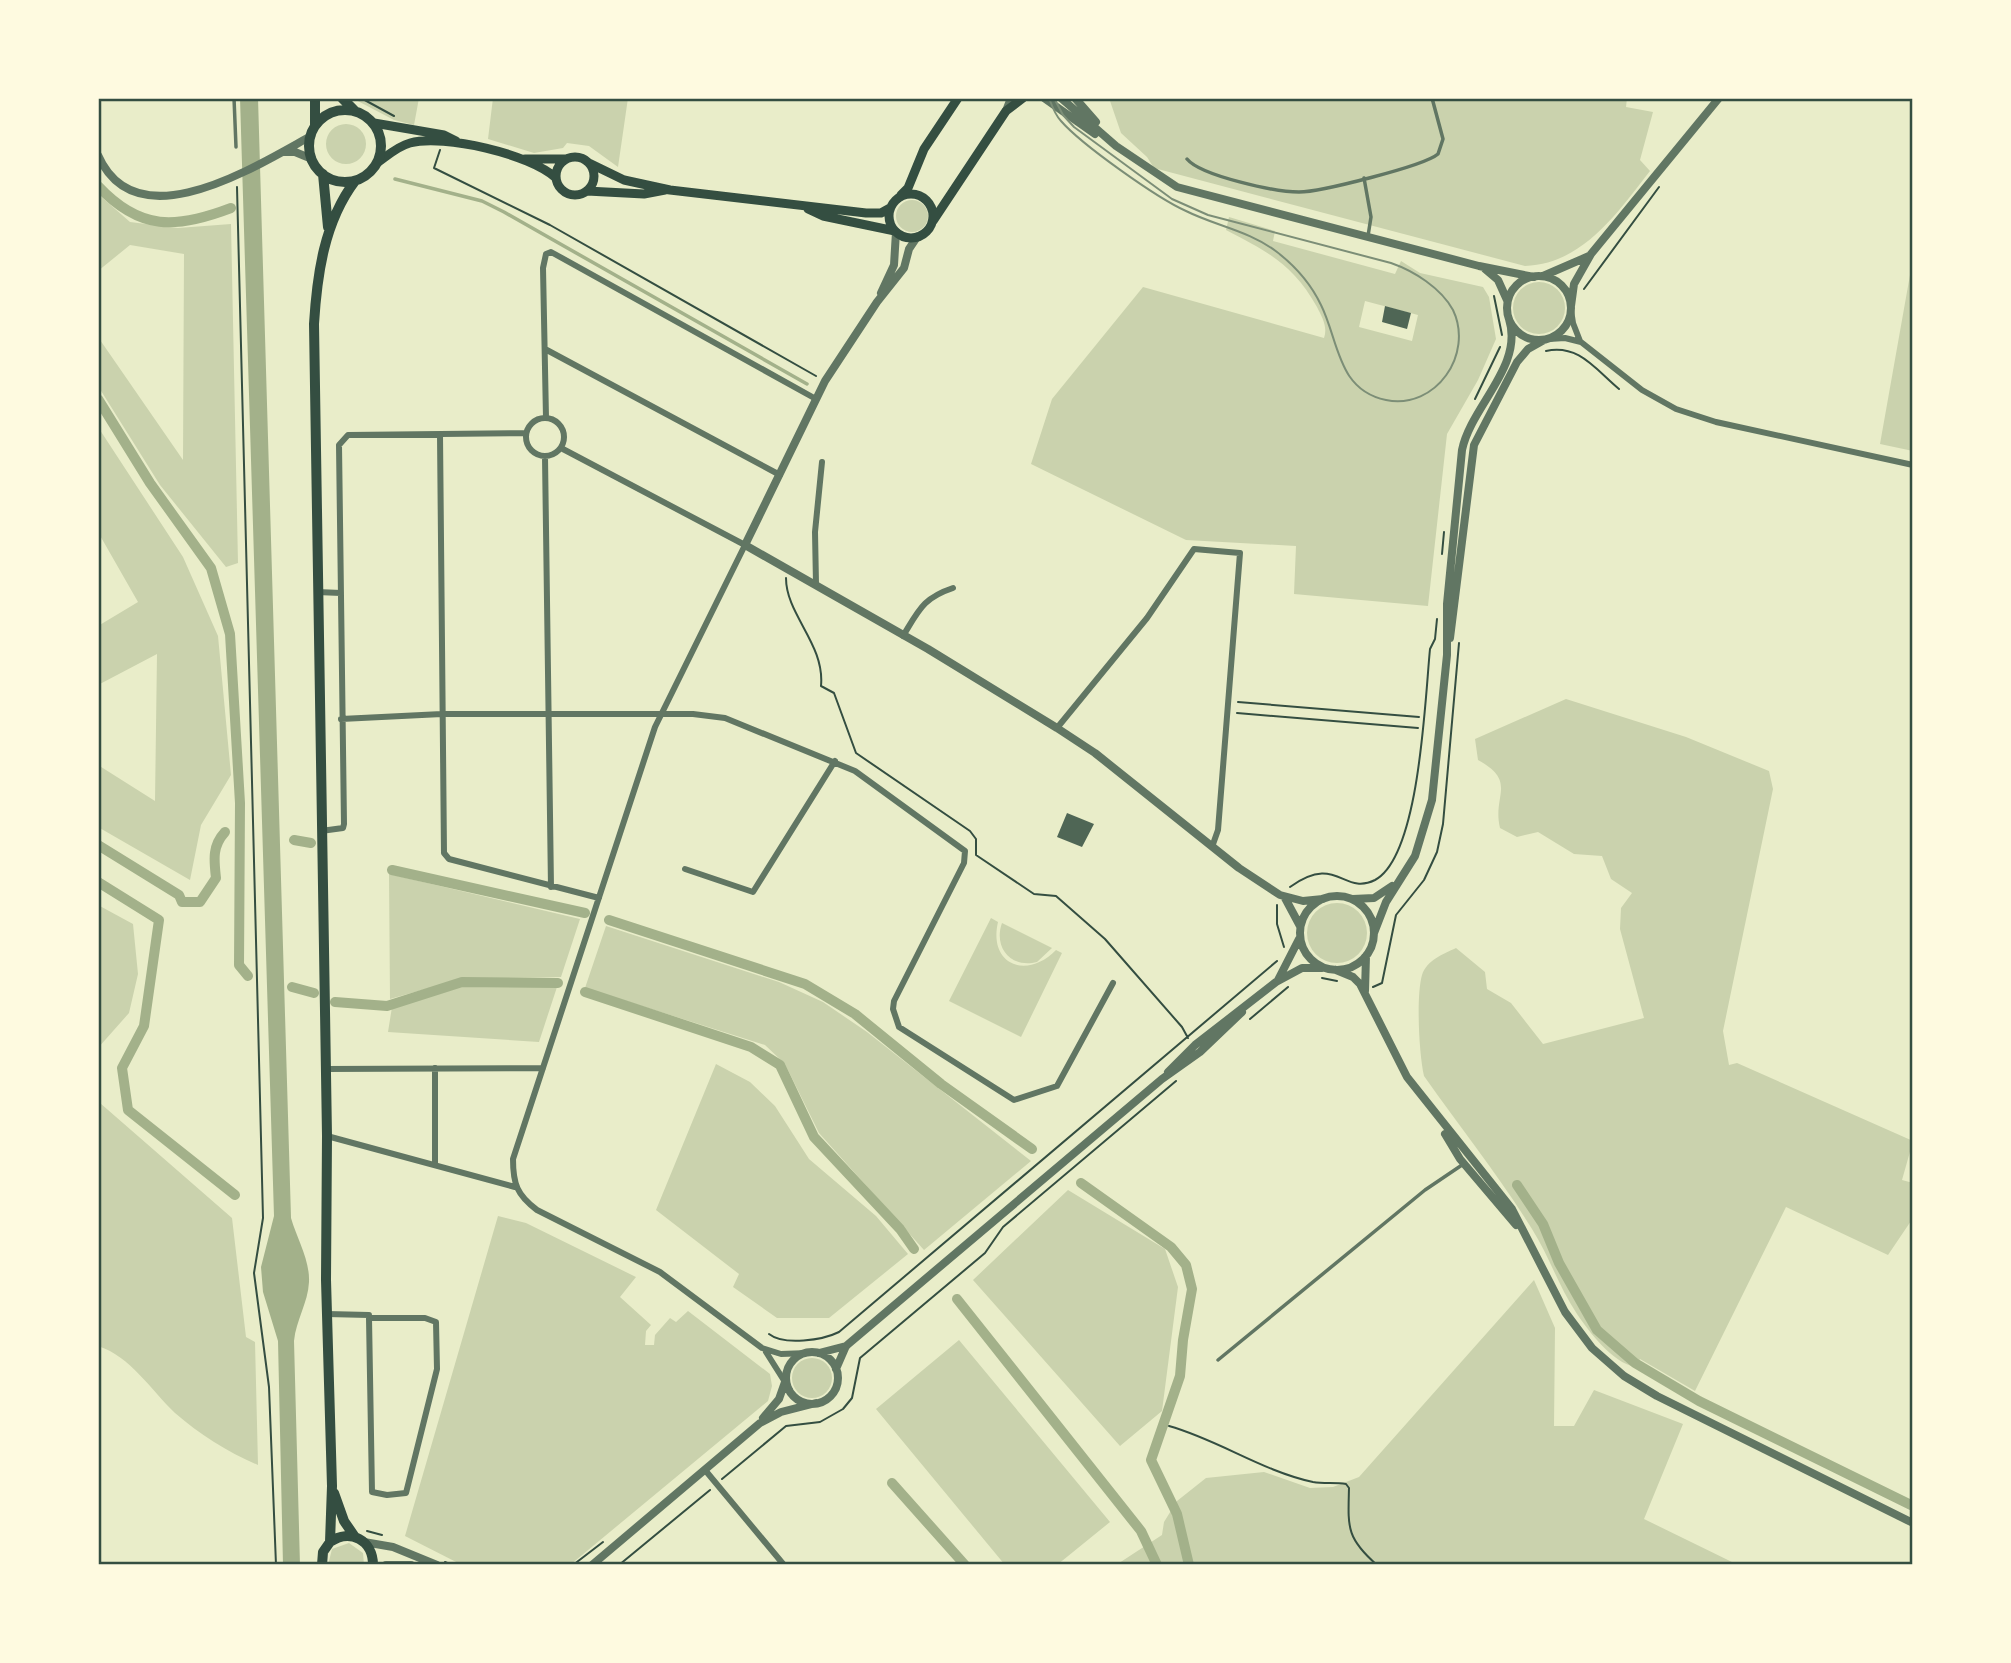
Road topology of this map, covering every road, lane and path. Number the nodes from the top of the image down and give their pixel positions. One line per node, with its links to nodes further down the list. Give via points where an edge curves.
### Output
1 (234, 98): 21 (lane)
2 (315, 98): 17 (main road)
3 (342, 98): 13 (main road)
4 (361, 98): 15 (path)
5 (958, 98): 38 (main road)
6 (1011, 98): 14 (street)
7 (1023, 98): 14 (main road)
8 (1044, 98): 20 (street)
9 (1061, 98): 20 (street)
10 (1075, 98): 20 (street)
11 (1432, 98): 33 (lane, via 1443,139 1438,154)
12 (1719, 98): 46 (street)
13 (355, 111): 16 (main road); 17 (main road, via 335,111)
14 (1006, 111): 41 (main road)
15 (400, 117)
16 (373, 123): 19 (main road, via 444,135); 28 (main road, via 382,144)
17 (313, 131): 22 (street); 24 (main road)
18 (443, 141): 19 (main road); 28 (main road, via 408,144); 59 (path, via 435,168 551,225)
19 (460, 143): 25 (main road)
20 (1116, 146): 44 (street, via 1177,187)
21 (236, 147)
22 (281, 152): 24 (street); 31 (street)
23 (98, 155): 31 (street, via 129,190 150,196 185,195)
24 (312, 159): 30 (main road)
25 (519, 159): 26 (main road); 32 (main road)
26 (566, 159): 29 (main road, via 576,157); 32 (main road)
27 (1187, 159): 33 (lane, via 1204,170 1290,191 1311,191)
28 (377, 163): 35 (main road)
29 (589, 163): 36 (main road, via 624,180); 37 (main road, via 594,177)
30 (323, 174): 35 (main road); 42 (main road)
31 (233, 176): 150 (path, via 263,1206 254,1273 270,1387)
32 (556, 178): 37 (main road, via 569,194)
33 (1364, 178): 44 (lane, via 1371,217)
34 (1666, 178): 50 (path)
35 (355, 181): 42 (main road)
36 (670, 190): 37 (main road, via 644,194); 39 (main road)
37 (587, 191)
38 (899, 197): 40 (main road); 41 (main road, via 914,194 927,200)
39 (803, 207): 40 (main road, via 871,214); 43 (main road)
40 (890, 208): 43 (main road)
41 (933, 221): 45 (main road)
42 (328, 231): 77 (main road, via 316,281 314,324)
43 (895, 232): 45 (main road); 51 (street, via 894,265)
44 (1368, 236): 47 (street)
45 (917, 237): 51 (street, via 904,268)
46 (1591, 254): 48 (street, via 1566,268); 53 (street, via 1574,284)
47 (1479, 265): 48 (street); 52 (street, via 1499,281)
48 (1536, 276): 52 (street, via 1517,285); 53 (street, via 1561,284)
49 (1490, 288): 62 (path, via 1503,340)
50 (1582, 292)
51 (877, 302): 61 (street)
52 (1507, 306): 54 (street)
53 (1572, 308): 55 (street, via 1564,328); 56 (street)
54 (1509, 319): 55 (street, via 1520,335); 82 (street, via 1513,333 1510,352 1462,450 1447,604)
55 (1546, 340): 56 (street); 82 (street, via 1528,349 1517,362 1474,445)
56 (1581, 342): 69 (street, via 1642,390 1676,409)
57 (545, 349): 61 (street, via 546,254 560,255); 63 (street); 70 (street)
58 (1535, 355): 60 (path, via 1568,348)
59 (818, 378)
60 (1619, 389)
61 (816, 399): 70 (street)
62 (1473, 403)
63 (546, 418): 64 (street, via 534,422); 66 (street, via 561,427)
64 (526, 433): 65 (street); 67 (street, via 532,451)
65 (440, 435): 78 (street, via 348,435 339,445); 86 (street)
66 (561, 448): 67 (street); 72 (street)
67 (545, 457): 87 (street)
68 (822, 462): 75 (street, via 815,532)
69 (1913, 465)
70 (780, 475): 72 (street)
71 (1445, 526): 73 (path)
72 (745, 545): 75 (street); 84 (street)
73 (1441, 565)
74 (786, 576): 117 (path, via 823,666 821,686 834,693 856,753 970,831 976,839 976,855 1034,894 1056,896 1128,963)
75 (816, 584): 80 (street)
76 (953, 588): 80 (street, via 924,602)
77 (317, 592): 78 (street); 93 (main road)
78 (341, 593): 89 (street)
79 (1437, 614): 98 (path, via 1416,786 1408,824 1386,870 1367,883 1317,872 1288,888)
80 (903, 636): 90 (street)
81 (1460, 637): 114 (path, via 1437,852 1424,880 1396,915 1382,983)
82 (1447, 655): 96 (street, via 1432,800 1415,856)
83 (1238, 702): 88 (path)
84 (662, 713): 87 (street); 92 (street, via 724,718); 99 (street)
85 (1237, 713): 91 (path)
86 (442, 714): 87 (street); 89 (street); 97 (street, via 446,857)
87 (549, 714): 97 (street)
88 (1419, 718)
89 (341, 719): 93 (street, via 343,828)
90 (1057, 728): 94 (street); 94 (street, via 1147,618 1194,549 1240,554 1218,830)
91 (1418, 728)
92 (835, 761): 95 (street, via 753,892); 112 (street, via 965,851 964,863 894,1001 899,1027 1009,1098 1022,1100 1061,1081)
93 (321, 831): 121 (main road)
94 (1212, 846): 98 (street)
95 (685, 869)
96 (1398, 882): 101 (street, via 1374,898); 103 (street)
97 (551, 887): 99 (street)
98 (1284, 897): 100 (street); 102 (street, via 1297,916); 104 (path, via 1275,913)
99 (599, 898): 120 (street)
100 (1324, 899): 101 (street); 102 (street, via 1306,914)
101 (1350, 899): 103 (street, via 1370,916)
102 (1300, 931): 107 (street, via 1307,954); 111 (street, via 1296,950)
103 (1374, 933): 105 (street)
104 (1283, 950)
105 (1367, 955): 108 (street, via 1356,965); 114 (street)
106 (1280, 958): 117 (path)
107 (1325, 968): 108 (street); 111 (street, via 1302,968)
108 (1336, 970): 114 (street, via 1356,979)
109 (1315, 976): 110 (path)
110 (1340, 981)
111 (1276, 982): 115 (street)
112 (1113, 983)
113 (1292, 984): 116 (path)
114 (1365, 991): 124 (street, via 1407,1077)
115 (1242, 1012): 118 (street); 123 (street, via 1200,1052)
116 (1242, 1025)
117 (1188, 1038): 118 (path); 133 (path, via 839,1332 787,1340)
118 (1195, 1045): 123 (street)
119 (435, 1068): 120 (street); 121 (street); 127 (street)
120 (543, 1068): 129 (street, via 513,1159)
121 (325, 1069): 125 (main road)
122 (1183, 1075): 144 (path, via 1003,1227 985,1252 860,1358 852,1398 843,1409 820,1422 786,1426)
123 (1162, 1079): 134 (street)
124 (1434, 1115): 126 (street); 128 (street)
125 (327, 1136): 127 (street); 131 (main road)
126 (1472, 1157): 128 (lane); 130 (street, via 1512,1209)
127 (435, 1163): 129 (street)
128 (1464, 1164): 130 (street); 137 (lane, via 1425,1190)
129 (515, 1187): 135 (street, via 520,1197 548,1217 660,1272)
130 (1531, 1245): 146 (street, via 1565,1312 1592,1348 1624,1376)
131 (327, 1314): 132 (street); 145 (main road)
132 (369, 1318): 132 (street, via 372,1492 405,1493 438,1369 436,1322)
133 (769, 1334)
134 (846, 1346): 136 (street); 138 (street)
135 (762, 1348): 136 (street, via 781,1354); 139 (street)
136 (812, 1353): 138 (street, via 827,1357); 139 (street, via 795,1359)
137 (1218, 1360)
138 (836, 1369): 140 (street, via 835,1390)
139 (787, 1382): 140 (street, via 801,1401); 141 (street)
140 (816, 1403): 141 (street)
141 (760, 1423): 143 (street)
142 (1169, 1426): 160 (path, via 1207,1437 1249,1461 1314,1482 1346,1483 1348,1522 1356,1547)
143 (705, 1470): 144 (street); 157 (street)
144 (716, 1484): 158 (path); 159 (street)
145 (332, 1486): 148 (main road, via 344,1521); 149 (main road)
146 (1913, 1523)
147 (610, 1537): 156 (path)
148 (360, 1539): 149 (main road, via 342,1536); 152 (main road, via 371,1551); 155 (street)
149 (330, 1542): 151 (main road)
150 (276, 1565)
151 (322, 1565)
152 (373, 1565)
153 (386, 1565): 154 (street)
154 (411, 1565)
155 (437, 1565)
156 (573, 1565)
157 (592, 1565)
158 (619, 1565)
159 (784, 1565)
160 (1377, 1565)

